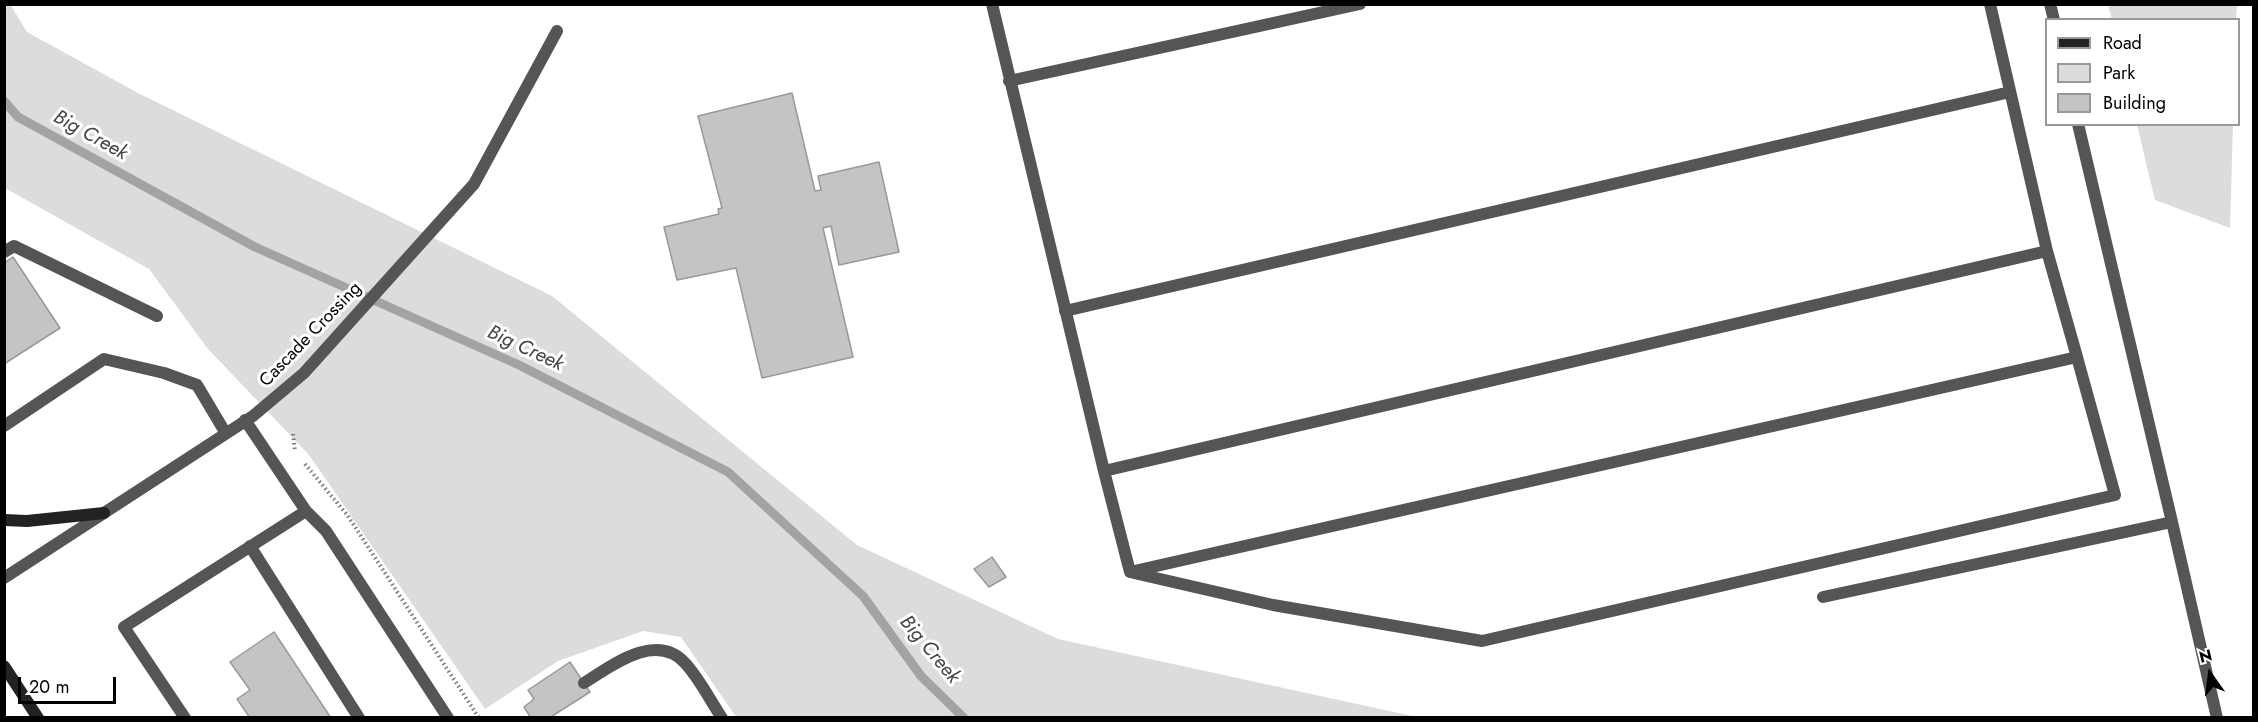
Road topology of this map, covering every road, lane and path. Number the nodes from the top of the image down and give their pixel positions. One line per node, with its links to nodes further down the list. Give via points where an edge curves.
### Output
1 (992, 4): 5 (street)
2 (1360, 4): 5 (street)
3 (1990, 4): 6 (street)
4 (556, 31): 13 (street, Cascade Crossing, via 474,184 328,348 285,392)
5 (1009, 81): 10 (street)
6 (2010, 92): 8 (street); 10 (street)
7 (2078, 126): 20 (street)
8 (2047, 251): 12 (street); 16 (street)
9 (4, 252): 11 (street, via 14,246 26,250 64,273)
10 (1065, 311): 16 (street)
11 (158, 316)
12 (2077, 357): 22 (street); 22 (street, via 2115,495 1482,641 1273,605)
13 (245, 420): 15 (street, Cascade Crossing); 17 (street)
14 (4, 426): 15 (street, via 104,359 197,385)
15 (225, 432): 18 (street, Cascade Crossing)
16 (1104, 471): 22 (street)
17 (306, 511): 21 (street); 30 (street, via 326,531)
18 (104, 513): 19 (main road); 23 (street, Cascade Crossing)
19 (4, 520)
20 (2172, 522): 24 (street); 32 (street)
21 (250, 546): 28 (street, via 124,627); 29 (street)
22 (1130, 572)
23 (4, 578)
24 (1823, 597)
25 (4, 666): 27 (main road)
26 (584, 683): 31 (street, via 624,658 650,651 664,652 686,663)
27 (38, 717)
28 (185, 717)
29 (359, 717)
30 (448, 717)
31 (722, 717)
32 (2217, 717)

